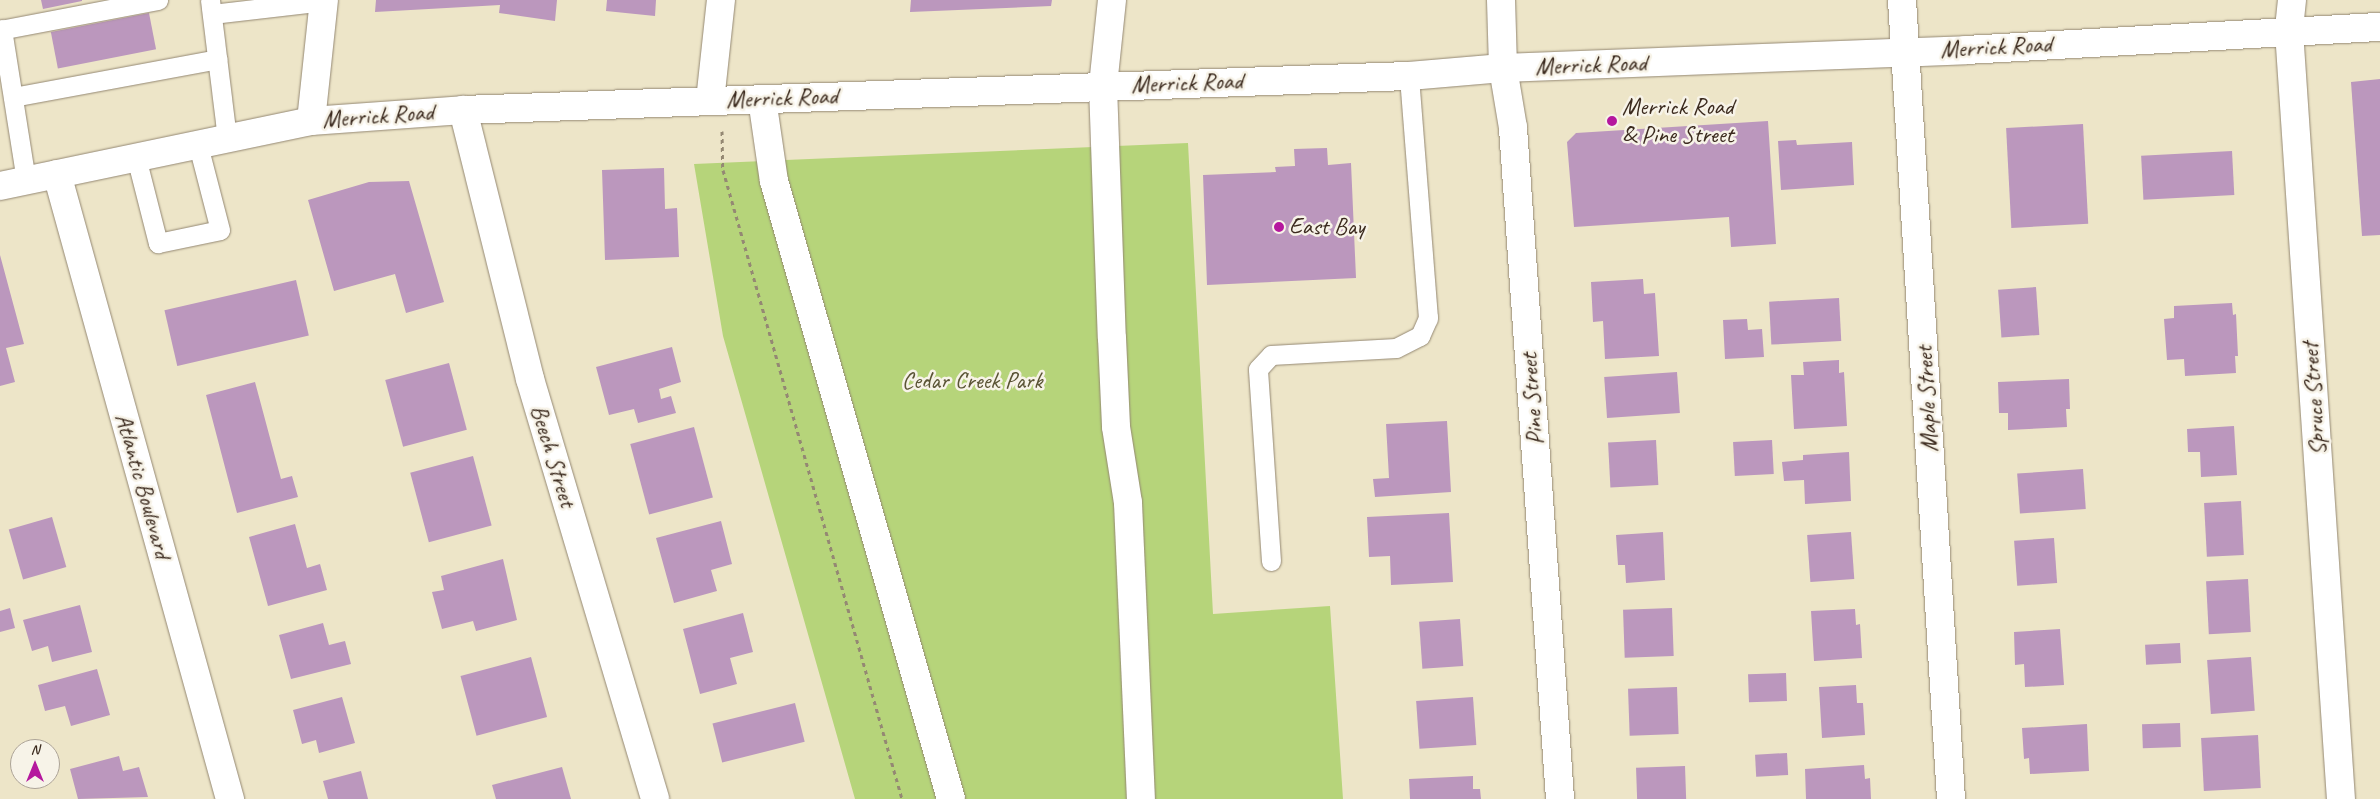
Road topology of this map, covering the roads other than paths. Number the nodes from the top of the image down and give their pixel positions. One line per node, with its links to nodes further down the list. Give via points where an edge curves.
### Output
1 (158, 0): 10 (lane)
2 (721, 0): 19 (street)
3 (1112, 0): 16 (street)
4 (1501, 0): 14 (street, Pine Street)
5 (1902, 0): 12 (street, Maple Street)
6 (2292, 0): 11 (street, Spruce Street)
7 (324, 1): 8 (lane); 21 (street)
8 (211, 7): 13 (lane)
9 (2380, 27): 11 (street, Merrick Road)
10 (1, 29): 17 (lane)
11 (2289, 32): 12 (street, Merrick Road); 35 (street, Spruce Street)
12 (1907, 51): 14 (street, Merrick Road); 34 (street, Maple Street)
13 (218, 59): 17 (lane); 22 (lane)
14 (1503, 68): 15 (street, Merrick Road); 33 (street, Pine Street, via 1513,128)
15 (1409, 76): 16 (street, Merrick Road); 28 (lane, via 1428,318 1420,336 1396,348 1271,355 1258,369)
16 (1103, 86): 18 (street, Merrick Road); 32 (street, via 1116,427 1128,503)
17 (13, 98): 26 (lane)
18 (762, 99): 19 (street, Merrick Road); 31 (street, via 774,181)
19 (716, 101): 20 (street, Merrick Road)
20 (464, 110): 21 (street, Merrick Road); 30 (street, Beech Street, via 530,378)
21 (311, 121): 22 (street, Merrick Road)
22 (227, 138): 23 (street, Merrick Road)
23 (198, 145): 24 (street, Merrick Road); 24 (lane, via 220,230 167,241 158,242)
24 (136, 157): 25 (street, Merrick Road)
25 (57, 174): 26 (street, Merrick Road); 29 (street, Atlantic Boulevard)
26 (26, 180): 27 (street, Merrick Road)
27 (0, 186)
28 (1272, 561)
29 (230, 799)
30 (655, 799)
31 (951, 799)
32 (1141, 799)
33 (1560, 799)
34 (1951, 799)
35 (2341, 799)

